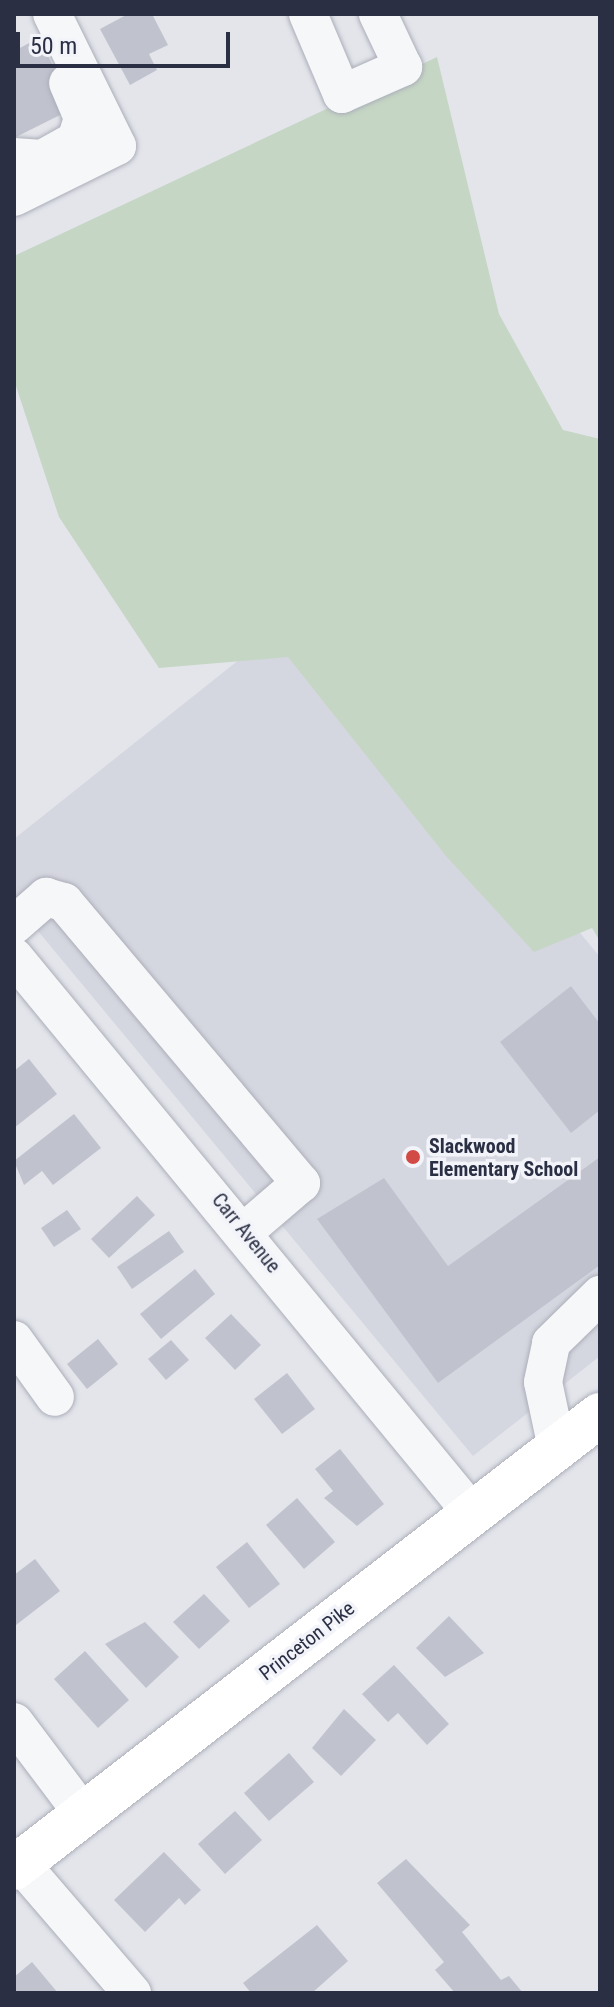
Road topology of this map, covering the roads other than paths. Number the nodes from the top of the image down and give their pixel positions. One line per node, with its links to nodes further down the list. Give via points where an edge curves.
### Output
1 (32, 14): 5 (street, via 83,118 67,147 42,159)
2 (52, 14): 6 (street, via 117,146)
3 (308, 14): 4 (street, via 342,94 403,67)
4 (378, 14)
5 (14, 157)
6 (14, 197)
7 (14, 925): 9 (street, via 46,897 64,902 301,1183)
8 (14, 957): 9 (street, Carr Avenue)
9 (245, 1231): 15 (street, Carr Avenue)
10 (600, 1295): 14 (street, via 551,1343 543,1382)
11 (14, 1340): 12 (street)
12 (55, 1397)
13 (600, 1415): 14 (main road, Princeton Pike)
14 (557, 1448): 15 (main road, Princeton Pike)
15 (472, 1513): 17 (main road, Princeton Pike)
16 (14, 1722): 17 (street)
17 (83, 1814): 18 (main road, Princeton Pike)
18 (17, 1865): 19 (street)
19 (132, 1993)

